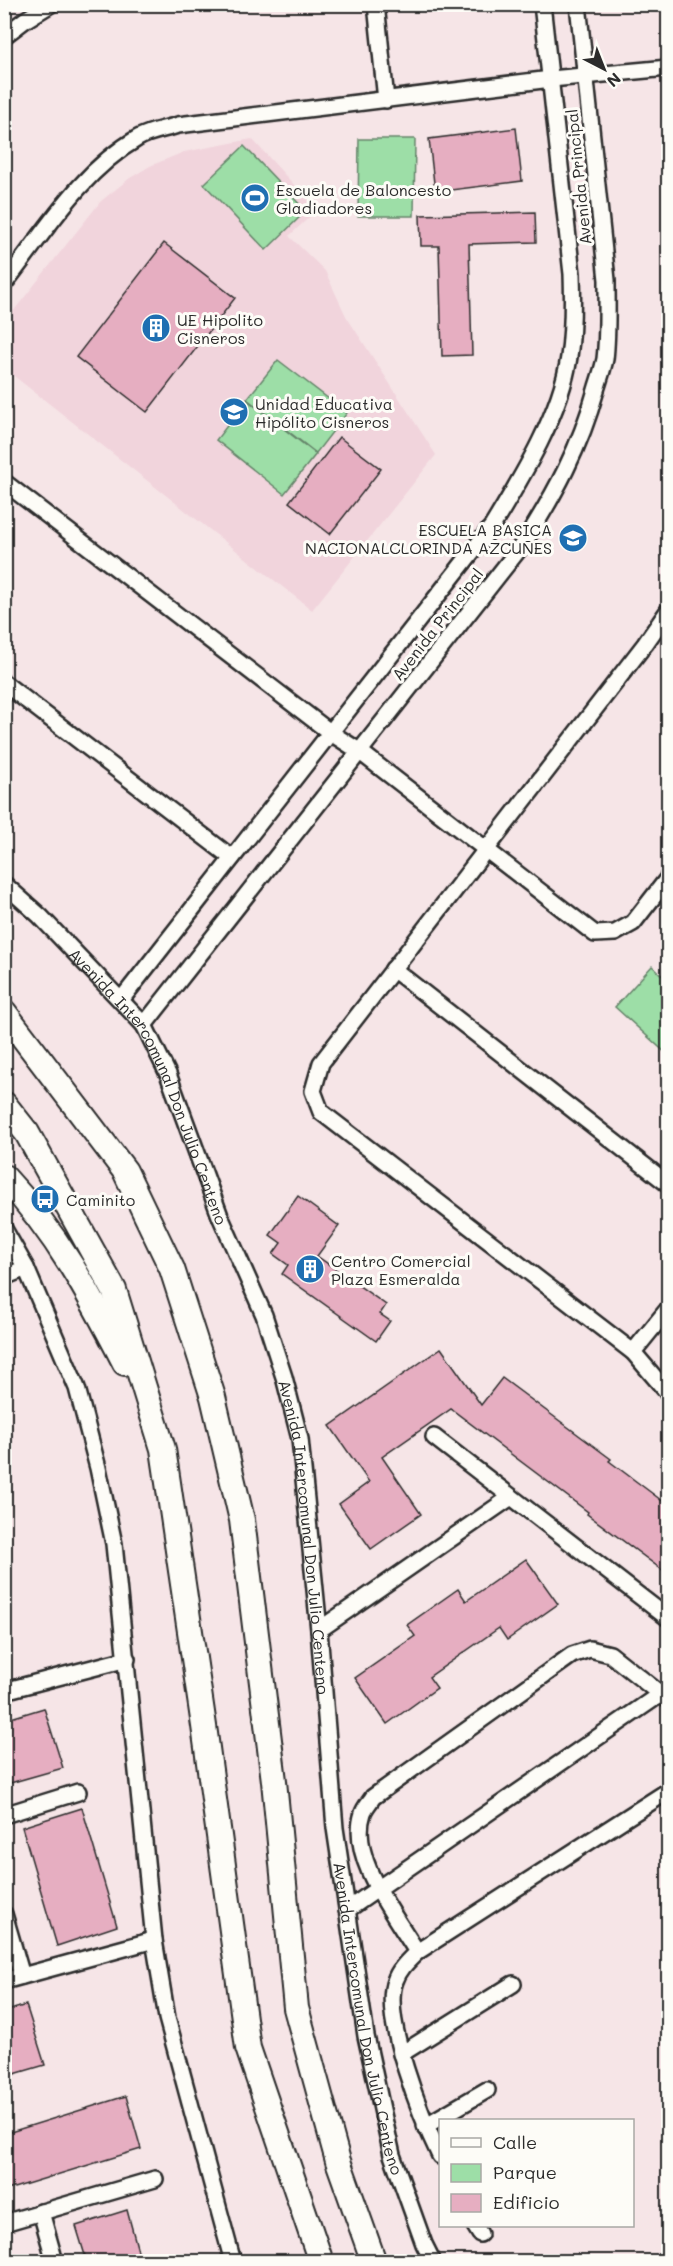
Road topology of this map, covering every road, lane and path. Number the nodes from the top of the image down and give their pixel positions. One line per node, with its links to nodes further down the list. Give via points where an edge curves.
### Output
1 (51, 4): 5 (street)
2 (376, 4): 9 (street)
3 (542, 4): 8 (street, Avenida Principal)
4 (578, 4): 7 (street, Avenida Principal)
5 (4, 36)
6 (669, 68): 7 (street)
7 (586, 77): 8 (street); 15 (street, Avenida Principal, via 608,317 604,360 591,411 574,457 523,544)
8 (551, 79): 9 (street); 14 (street, Avenida Principal, via 573,314 569,360 555,405 525,472 493,525)
9 (386, 100): 10 (street, via 178,125 140,136 106,160 78,188)
10 (6, 280)
11 (4, 482): 14 (street)
12 (669, 611): 16 (street)
13 (4, 683): 17 (street)
14 (331, 733): 15 (street); 17 (street, Avenida Principal)
15 (359, 751): 16 (street); 23 (street, Avenida Principal)
16 (486, 850): 18 (street, via 595,934 615,933 633,923); 20 (street)
17 (232, 858): 21 (street, Avenida Principal)
18 (669, 878)
19 (4, 884): 21 (street, Avenida Intercomunal Don Julio Centeno)
20 (393, 969): 26 (street); 31 (street, via 321,1063 313,1091 321,1112)
21 (121, 1000): 23 (street, Avenida Intercomunal Don Julio Centeno)
22 (4, 1012): 62 (main road, via 125,1171 172,1269 213,1397 242,1520 274,1781 296,2008 338,2161)
23 (144, 1025): 37 (street, Avenida Intercomunal Don Julio Centeno, via 168,1074 220,1216 264,1315 284,1377 300,1440)
24 (4, 1104): 33 (main road, via 27,1132 114,1290)
25 (4, 1177): 33 (main road, via 56,1240 87,1289)
26 (669, 1184)
27 (4, 1229): 28 (street)
28 (26, 1268): 29 (street); 38 (street, via 77,1388 98,1468 114,1544)
29 (4, 1277)
30 (669, 1309): 31 (street)
31 (633, 1352): 32 (street)
32 (669, 1393)
33 (157, 1431): 61 (main road, via 163,1449 248,2048)
34 (434, 1437): 35 (street)
35 (511, 1497): 36 (street); 37 (street)
36 (669, 1618)
37 (319, 1630): 45 (street, Avenida Intercomunal Don Julio Centeno)
38 (127, 1659): 39 (street); 47 (street)
39 (4, 1691)
40 (665, 1696): 44 (street); 44 (street, via 610,1654 590,1649 572,1655 373,1797 363,1812 360,1840 365,1863)
41 (669, 1791): 48 (street)
42 (78, 1792): 43 (street)
43 (4, 1815)
44 (379, 1889): 45 (street); 48 (street)
45 (347, 1910): 63 (street, Avenida Intercomunal Don Julio Centeno, via 366,2036 393,2154)
46 (4, 1914): 49 (street)
47 (154, 1941): 49 (street); 60 (street, via 167,2018)
48 (417, 1952): 52 (street, via 401,1968 394,1983 392,2001)
49 (22, 1977): 50 (street)
50 (4, 1981)
51 (513, 1984): 52 (street)
52 (401, 2055): 54 (street)
53 (487, 2090): 54 (street)
54 (425, 2126): 55 (street)
55 (439, 2152)
56 (155, 2179): 57 (street)
57 (41, 2212): 58 (street); 59 (street)
58 (4, 2223)
59 (55, 2262)
60 (233, 2262)
61 (321, 2262)
62 (375, 2262)
63 (433, 2262)

